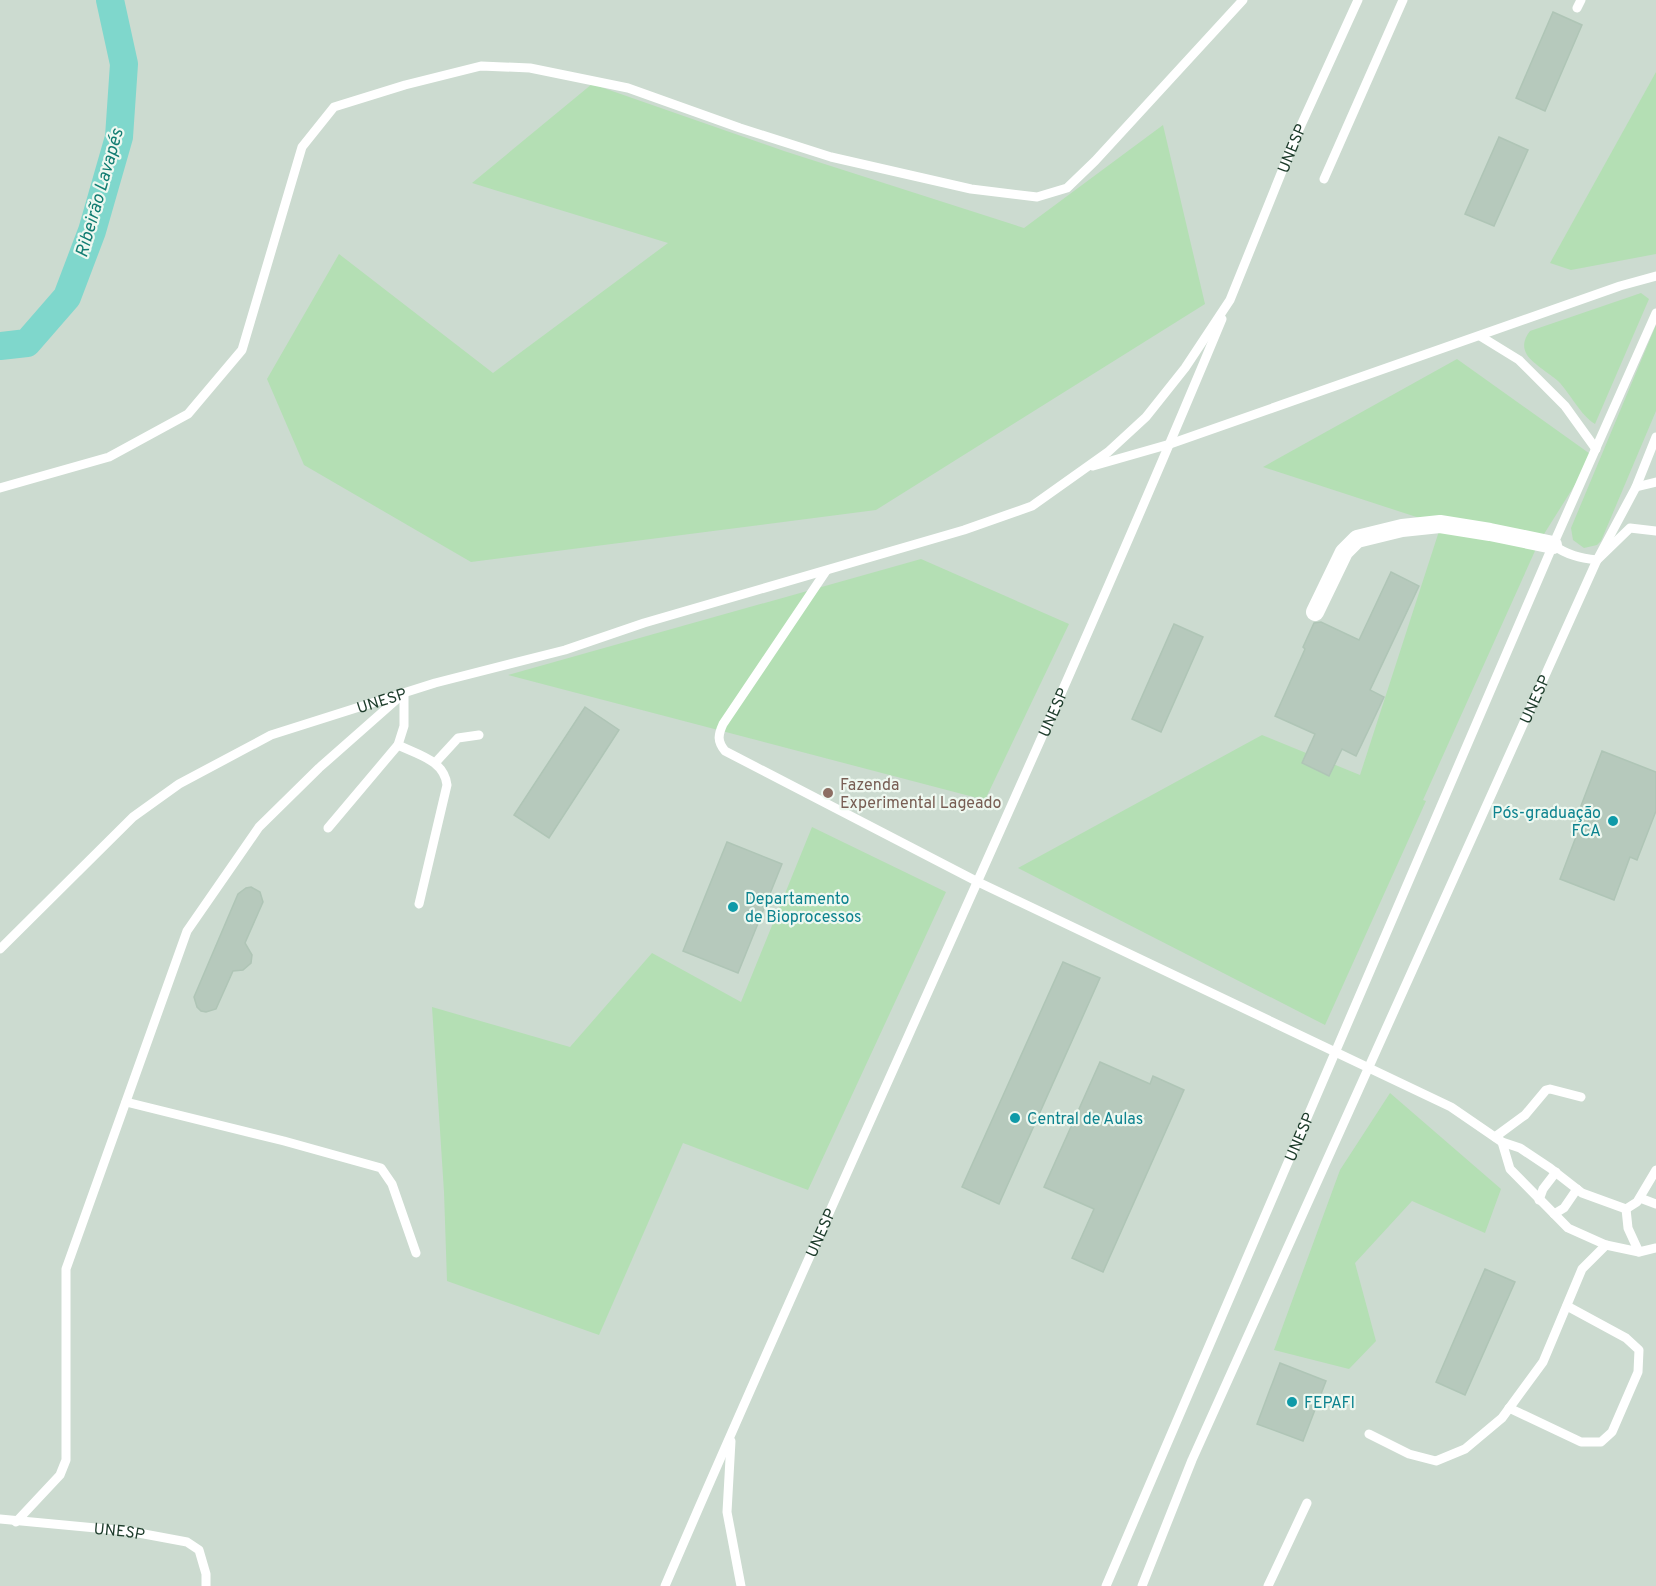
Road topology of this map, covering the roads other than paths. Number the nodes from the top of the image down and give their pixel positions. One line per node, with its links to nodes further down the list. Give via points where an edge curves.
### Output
1 (1243, 0): 15 (lane, via 1095,161 1066,188 1037,197 971,189 831,157 628,88 530,68 482,66 334,107 302,147 242,350 188,414 109,457)
2 (1358, 0): 6 (lane, UNESP, via 1297,134)
3 (1403, 0): 4 (lane)
4 (1324, 179)
5 (1656, 276): 8 (lane, UNESP)
6 (1230, 300): 10 (lane, UNESP); 12 (lane, UNESP, via 1185,368 1146,417)
7 (1656, 313): 11 (lane, UNESP)
8 (1480, 336): 10 (lane, UNESP); 11 (lane, via 1520,360 1565,406)
9 (1656, 437): 14 (lane, UNESP)
10 (1170, 444): 12 (lane, UNESP); 26 (lane, UNESP)
11 (1596, 449): 17 (lane, UNESP)
12 (1084, 469): 19 (lane, UNESP, via 1032,506)
13 (1656, 483): 14 (lane)
14 (1636, 487): 18 (lane, UNESP)
15 (0, 488)
16 (1656, 531): 18 (lane, UNESP, via 1630,528)
17 (1553, 545): 18 (lane, via 1564,553); 20 (street, via 1440,524 1357,538 1344,552); 29 (lane, UNESP)
18 (1597, 560): 30 (lane, UNESP)
19 (826, 571): 21 (lane, UNESP, via 565,650); 26 (lane, via 723,724 718,736 720,745)
20 (1316, 612)
21 (404, 693): 23 (lane, via 404,726); 28 (lane, UNESP, via 271,735 179,784 133,817); 32 (lane, via 259,827 187,931)
22 (479, 735): 24 (lane, via 458,738)
23 (398, 745): 24 (lane); 25 (lane)
24 (435, 763): 27 (lane, via 446,774 447,785)
25 (328, 828)
26 (978, 882): 29 (lane); 48 (lane, UNESP)
27 (419, 904)
28 (0, 949)
29 (1335, 1051): 30 (lane); 56 (lane, UNESP)
30 (1369, 1068): 33 (lane, via 1451,1107); 57 (lane, UNESP, via 1197,1449)
31 (1581, 1097): 33 (lane, via 1546,1090)
32 (126, 1102): 45 (lane, via 381,1168 392,1184); 52 (lane, via 66,1269 66,1460 60,1475)
33 (1498, 1140): 35 (lane, via 1520,1148); 38 (lane, via 1510,1169)
34 (1656, 1170): 37 (lane)
35 (1556, 1172): 36 (lane); 38 (lane)
36 (1577, 1189): 40 (lane); 41 (lane, via 1564,1208)
37 (1640, 1198): 39 (lane); 40 (lane)
38 (1539, 1200): 41 (lane)
39 (1656, 1204)
40 (1626, 1209): 44 (lane, via 1628,1227)
41 (1554, 1214): 42 (lane, via 1568,1228)
42 (1606, 1245): 44 (lane); 46 (lane, via 1582,1269)
43 (1656, 1248): 44 (lane)
44 (1639, 1252)
45 (416, 1253)
46 (1567, 1306): 47 (lane, via 1543,1362); 47 (lane, via 1626,1338 1639,1350 1638,1372 1612,1432 1601,1442 1581,1442)
47 (1509, 1408): 49 (lane, via 1465,1449 1436,1461 1409,1454)
48 (731, 1432): 54 (lane, UNESP); 55 (lane, via 727,1512)
49 (1369, 1434)
50 (1307, 1503): 58 (lane)
51 (0, 1520): 52 (lane, UNESP)
52 (16, 1522): 53 (lane, UNESP, via 128,1531 187,1542 200,1550)
53 (206, 1586)
54 (665, 1586)
55 (741, 1586)
56 (1106, 1586)
57 (1142, 1586)
58 (1268, 1586)

